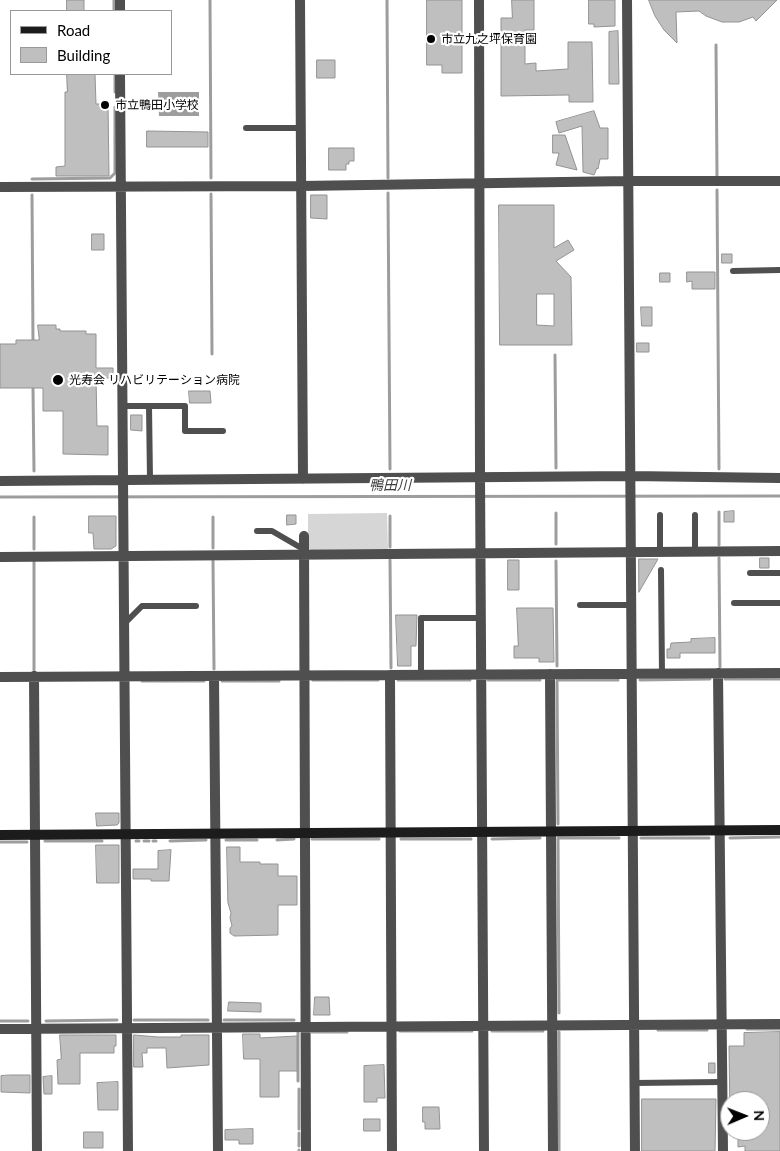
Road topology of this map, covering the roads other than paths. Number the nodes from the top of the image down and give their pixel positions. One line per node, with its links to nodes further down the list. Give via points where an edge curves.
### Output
1 (300, 0): 6 (street)
2 (479, 0): 9 (street)
3 (627, 0): 7 (street)
4 (120, 75): 10 (street)
5 (246, 128): 6 (lane)
6 (301, 128): 11 (street)
7 (629, 181): 8 (street); 9 (street); 20 (street)
8 (780, 181)
9 (480, 184): 11 (street); 23 (street)
10 (121, 186): 11 (street); 12 (street); 15 (street)
11 (301, 186): 19 (street)
12 (0, 187)
13 (733, 270): 14 (lane)
14 (780, 270)
15 (122, 406): 16 (lane); 24 (street)
16 (150, 406): 17 (lane, via 185,406 185,431); 21 (lane)
17 (223, 431)
18 (780, 478): 20 (street)
19 (303, 479): 21 (street); 23 (street)
20 (631, 479): 23 (street); 31 (street)
21 (150, 480): 24 (street)
22 (0, 481): 24 (street)
23 (481, 481): 34 (street)
24 (123, 483): 35 (street)
25 (660, 515): 32 (lane)
26 (695, 515): 33 (lane)
27 (257, 531): 30 (lane, via 272,531)
28 (304, 536): 30 (street)
29 (780, 551): 33 (street)
30 (304, 552): 34 (street); 35 (street); 53 (street)
31 (631, 552): 32 (street); 34 (street); 41 (street)
32 (660, 552): 33 (street)
33 (695, 552)
34 (482, 553): 45 (street)
35 (125, 556): 36 (street); 46 (street)
36 (0, 557)
37 (661, 570): 52 (lane)
38 (750, 573): 39 (lane)
39 (780, 573)
40 (780, 603): 42 (lane)
41 (631, 604): 43 (lane); 51 (street)
42 (734, 604)
43 (580, 605)
44 (196, 606): 46 (lane, via 142,606)
45 (482, 618): 49 (street); 55 (lane, via 421,618)
46 (125, 622): 57 (street)
47 (718, 673): 48 (street); 52 (street); 63 (street)
48 (780, 673)
49 (482, 674): 50 (street); 55 (street); 65 (street)
50 (550, 674): 51 (street); 61 (street)
51 (632, 674): 52 (street); 62 (street)
52 (662, 674)
53 (304, 675): 54 (street); 58 (street); 66 (street)
54 (390, 675): 55 (street); 64 (street)
55 (421, 675)
56 (34, 676): 57 (street); 59 (street); 70 (street)
57 (126, 676): 58 (street); 67 (street)
58 (214, 676): 68 (street)
59 (0, 677)
60 (780, 830): 63 (street)
61 (551, 831): 62 (street); 65 (street); 76 (street)
62 (633, 831): 63 (street); 73 (street)
63 (719, 831): 71 (street)
64 (390, 832): 65 (street); 66 (street); 74 (street)
65 (481, 832): 75 (street)
66 (305, 833): 68 (street); 77 (street)
67 (126, 834): 68 (street); 70 (street); 78 (street)
68 (215, 834): 79 (street)
69 (0, 835): 70 (street)
70 (35, 835): 81 (street)
71 (722, 1024): 72 (street); 73 (street); 82 (street)
72 (780, 1024)
73 (634, 1025): 76 (street); 83 (street)
74 (391, 1026): 75 (street); 77 (street); 88 (street)
75 (484, 1026): 76 (street); 89 (street)
76 (551, 1026): 90 (street)
77 (305, 1027): 79 (street); 87 (street)
78 (127, 1028): 79 (street); 81 (street); 85 (street)
79 (217, 1028): 86 (street)
80 (0, 1029): 81 (street)
81 (36, 1029): 84 (street)
82 (722, 1082): 83 (lane); 92 (street)
83 (634, 1083): 91 (street)
84 (37, 1151)
85 (128, 1151)
86 (218, 1151)
87 (306, 1151)
88 (392, 1151)
89 (484, 1151)
90 (553, 1151)
91 (635, 1151)
92 (723, 1151)

